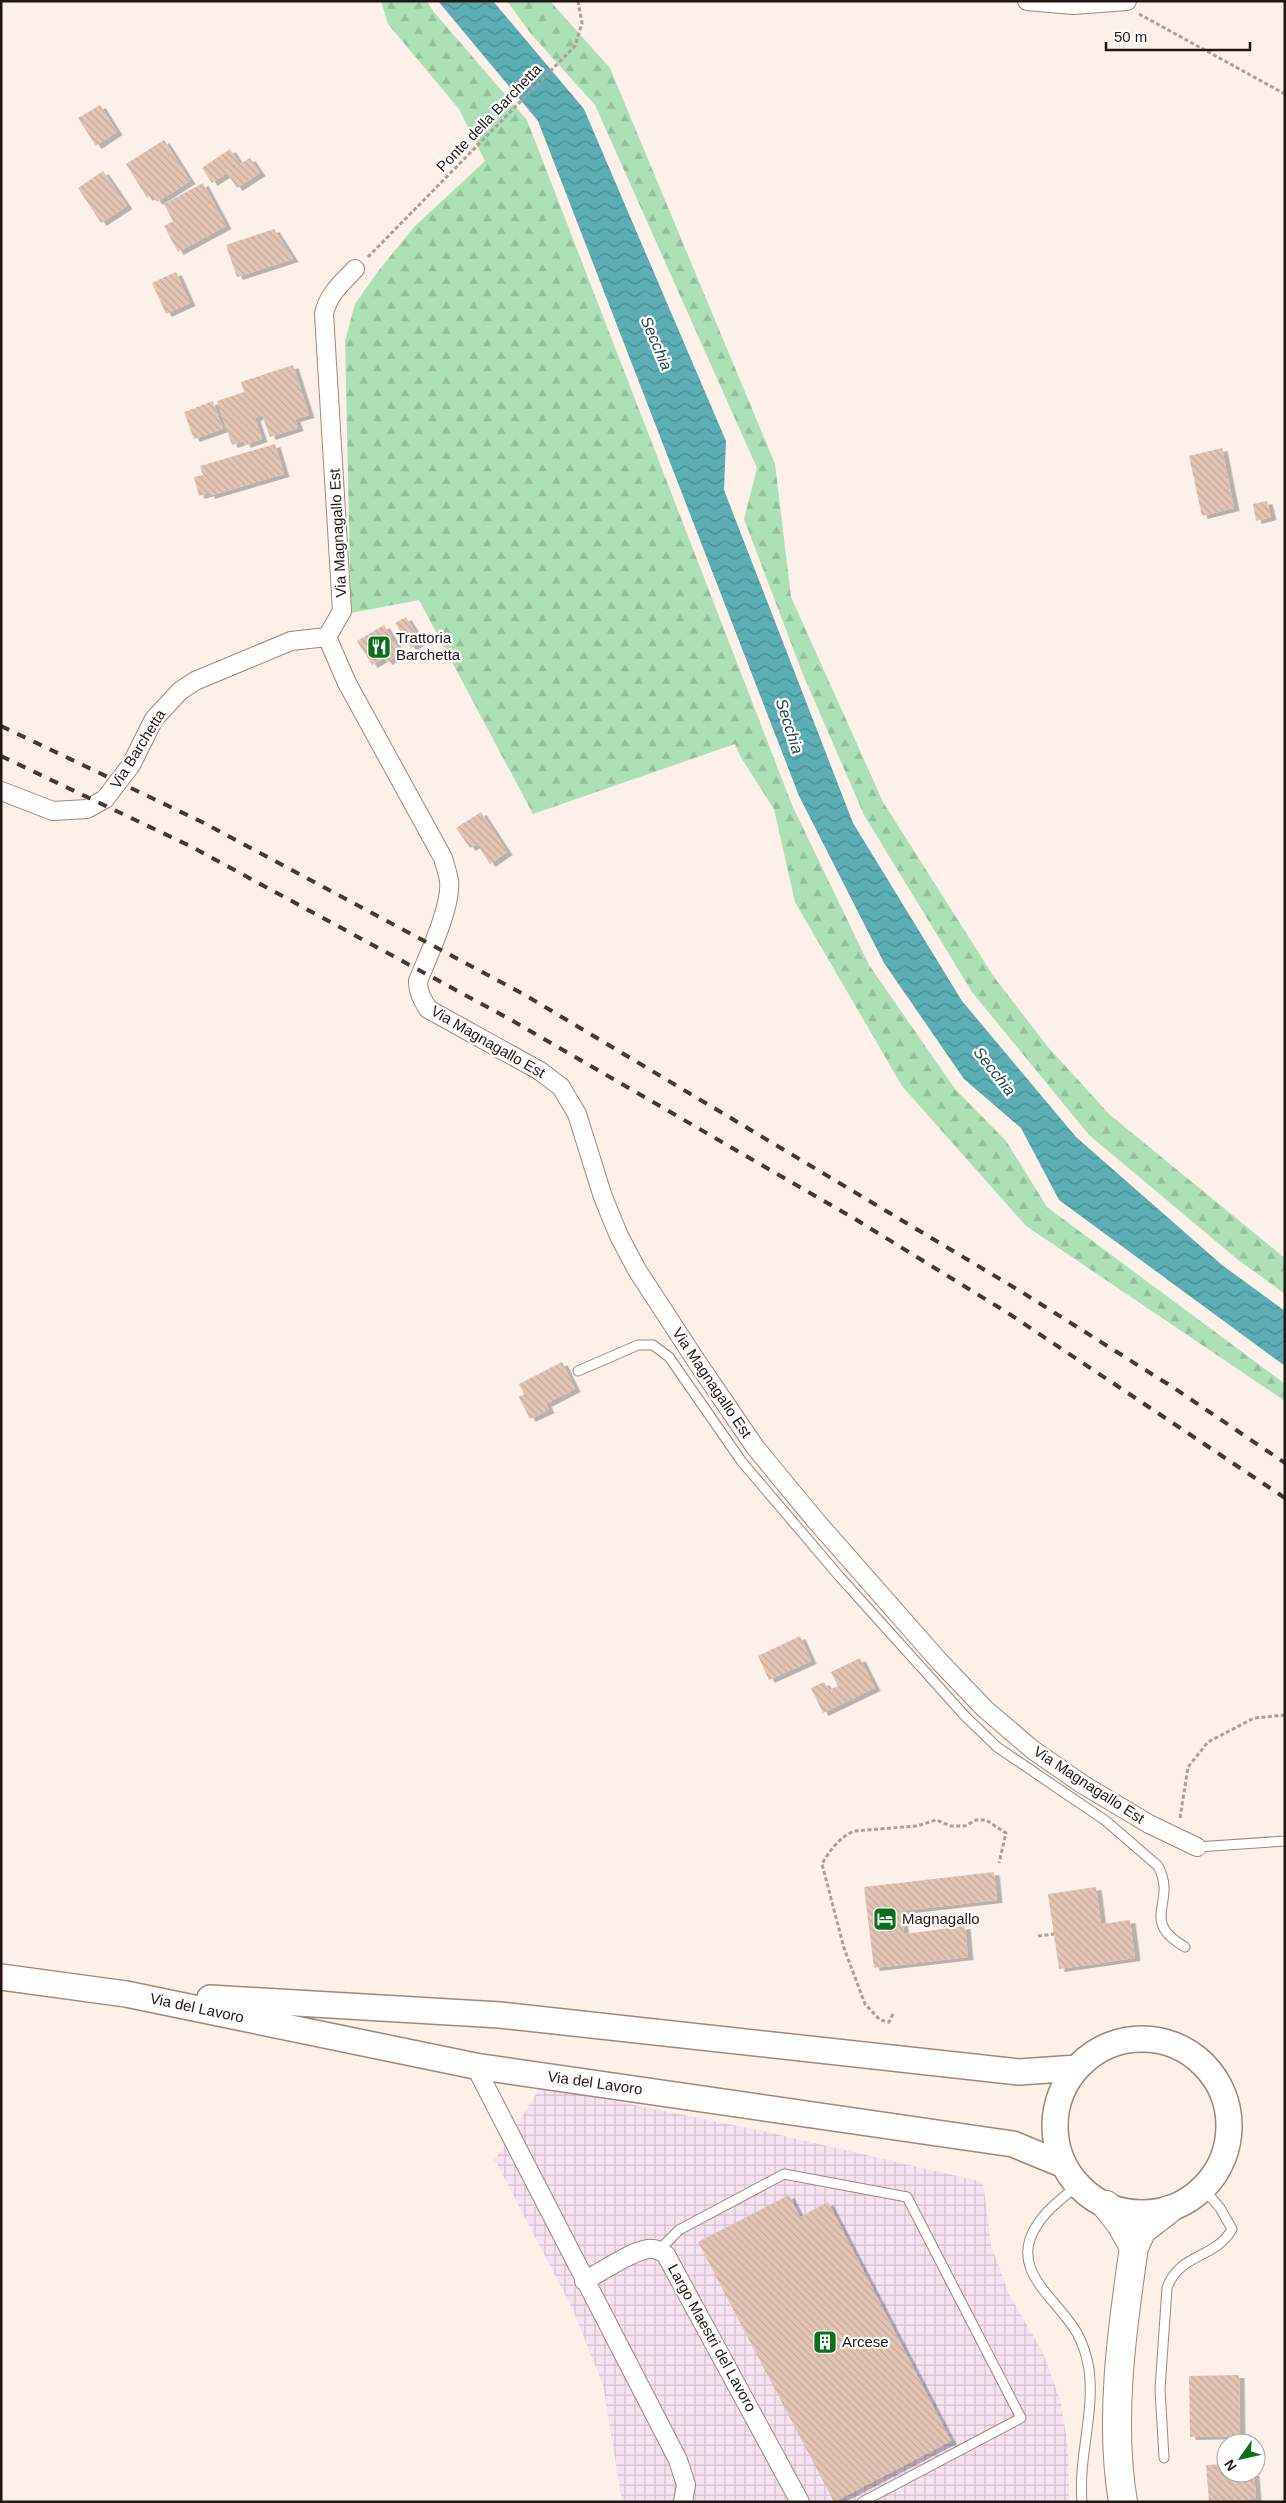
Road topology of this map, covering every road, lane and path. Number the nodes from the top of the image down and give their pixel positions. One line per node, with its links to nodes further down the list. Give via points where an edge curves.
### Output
1 (578, 1): 5 (path, Ponte della Barchetta, via 582,22 575,46)
2 (1027, 1): 3 (street, via 1073,5)
3 (1123, 2): 4 (path)
4 (1285, 94)
5 (355, 269): 6 (street, Via Magnagallo Est, via 326,302 324,314 342,611)
6 (328, 638): 7 (street, Via Barchetta, via 291,641 195,681 180,691 154,719 131,765 105,799 87,809 53,811); 10 (street, Via Magnagallo Est, via 347,683 443,858 449,881 448,893 418,981 418,989 428,1009 540,1071 560,1088 577,1114 619,1236 695,1360 755,1447 940,1662 985,1709 1033,1750 1082,1784)
7 (1, 791)
8 (578, 1371): 16 (lane, via 638,1345 653,1345 669,1357 742,1462 965,1716 997,1747 1106,1821 1158,1866 1164,1888 1163,1930)
9 (1285, 1714): 10 (path, via 1254,1718 1208,1742 1188,1767)
10 (1178, 1838): 12 (street, Via Magnagallo Est)
11 (1285, 1841): 12 (lane)
12 (1197, 1848)
13 (999, 1863): 19 (path, via 1006,1833 986,1820 951,1826 936,1820 917,1826 854,1831 827,1855 822,1864 844,1948 864,2004 880,2020 888,2022)
14 (1054, 1934): 15 (path)
15 (1038, 1936)
16 (1185, 1947)
17 (1, 1977): 18 (main road, Via del Lavoro)
18 (126, 1994): 20 (main road, Via del Lavoro); 21 (main road, Via del Lavoro, via 500,2014 1019,2072)
19 (893, 2014)
20 (475, 2066): 22 (main road, Via del Lavoro, via 1012,2144); 28 (street)
21 (1076, 2068): 22 (main road, Via del Lavoro, via 1061,2093 1055,2122 1056,2136); 23 (main road, Via del Lavoro, via 1104,2046 1137,2038 1172,2043 1198,2058 1224,2093 1230,2122 1221,2165)
22 (1071, 2174): 24 (main road, Via del Lavoro); 33 (lane, via 1032,2233 1028,2262 1037,2282 1077,2333 1087,2357 1090,2382 1080,2479)
23 (1204, 2189): 25 (main road, Via del Lavoro); 29 (lane, via 1232,2229 1219,2246 1192,2258 1169,2281 1160,2389)
24 (1106, 2205): 25 (main road, Via del Lavoro, via 1137,2213); 26 (highway)
25 (1168, 2210): 26 (highway, via 1142,2230)
26 (1134, 2247): 34 (highway, via 1118,2394 1117,2469)
27 (659, 2250): 28 (street, Largo Maestri del Lavoro, via 650,2248 638,2252); 31 (street, Largo Maestri del Lavoro, via 672,2264); 32 (lane, via 679,2230 784,2174 907,2197 1021,2418)
28 (584, 2281): 30 (street, via 678,2460 686,2485)
29 (1164, 2458)
30 (683, 2502)
31 (800, 2502)
32 (862, 2502)
33 (1082, 2502)
34 (1123, 2502)

